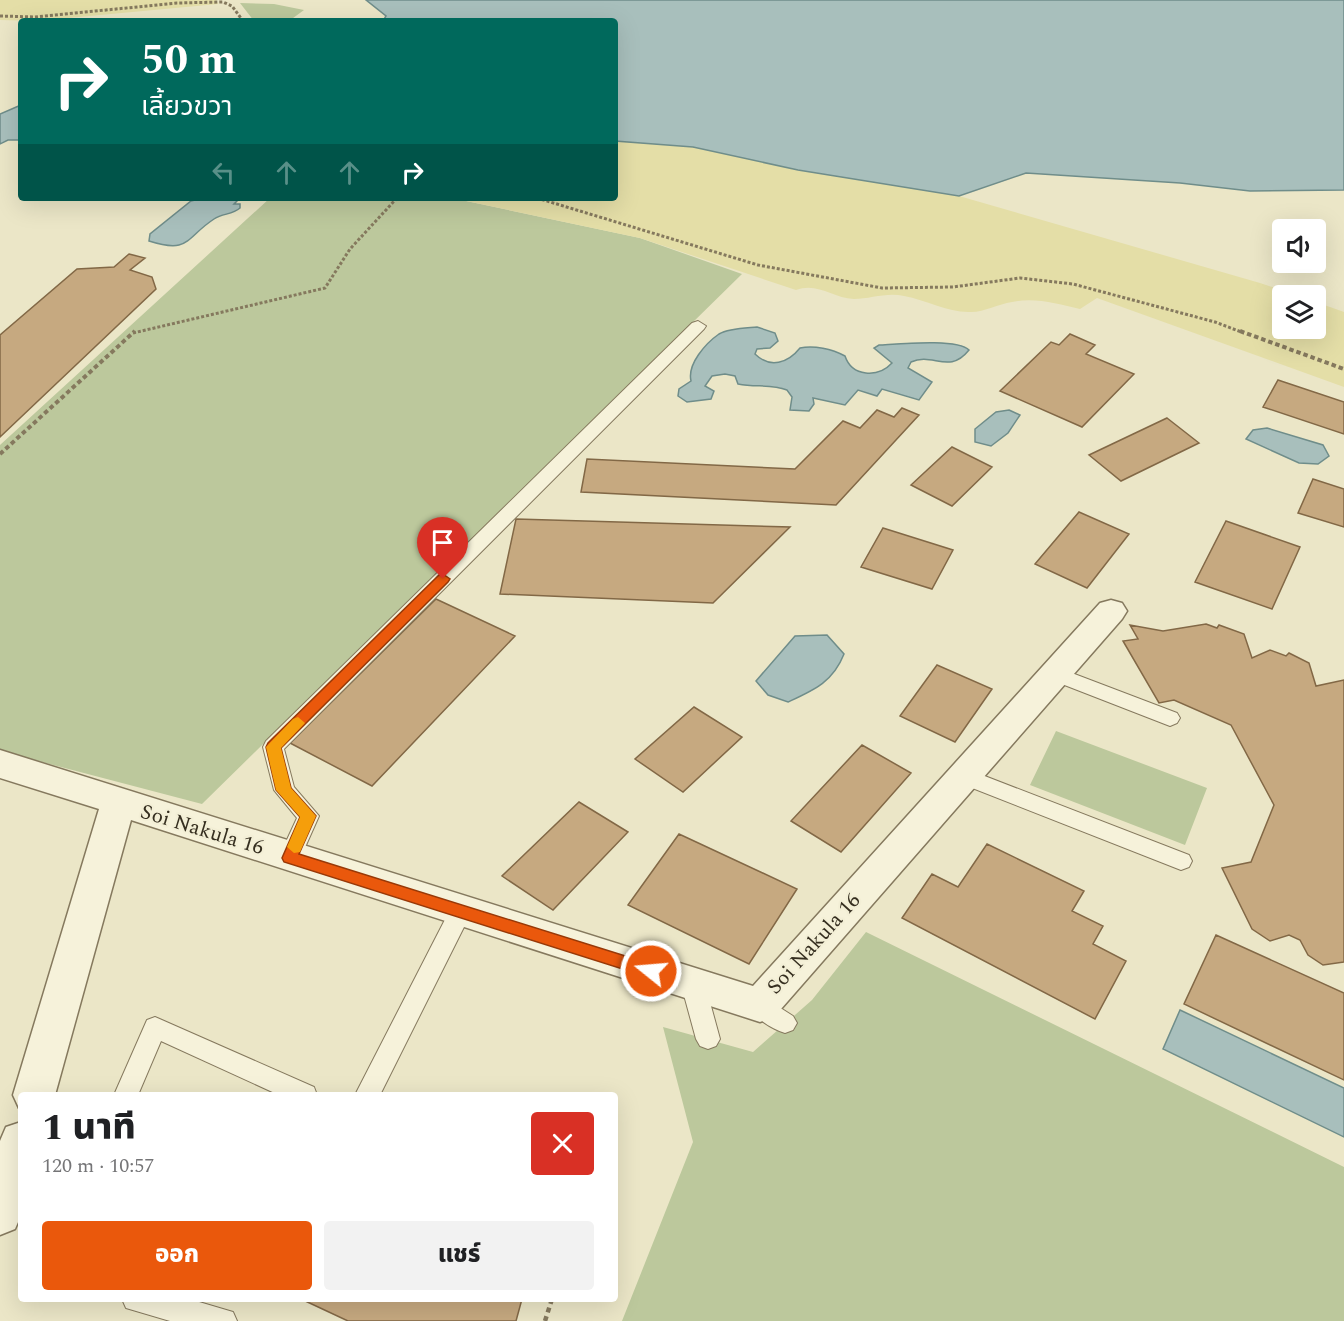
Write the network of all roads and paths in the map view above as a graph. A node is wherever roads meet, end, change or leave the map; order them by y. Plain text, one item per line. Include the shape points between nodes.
1 (0, 16) edge
2 (241, 18) edge
3 (395, 201) edge
4 (547, 201) edge
5 (699, 326) dead end
6 (1344, 369) edge
7 (0, 454) edge
8 (1111, 611) dead end
9 (1056, 674) junction
10 (1170, 718) dead end
11 (0, 764) edge
12 (964, 776) junction
13 (118, 804) junction
14 (290, 858) junction
15 (1181, 861) dead end
16 (461, 911) junction
17 (693, 984) junction
18 (708, 1040) dead end
19 (35, 1092) edge
20 (127, 1092) edge
21 (298, 1092) edge
22 (369, 1092) edge
23 (18, 1151) edge
24 (0, 1214) edge
25 (147, 1302) edge
26 (551, 1302) edge
27 (224, 1321) edge
28 (545, 1321) edge

1 - 2 path via 223,2 232,6
3 - 7 path via 350,249 326,288 136,330
4 - 6 path via 758,265 882,288 953,287 1020,278 1073,284 1215,322
5 - 14 lane via 273,747 284,790 308,816
8 - 9 street, Soi Nakula 16
9 - 10 lane
9 - 12 street, Soi Nakula 16
11 - 13 street, Soi Nakula 16
12 - 15 lane
12 - 17 street, Soi Nakula 16 via 773,1014
13 - 14 street, Soi Nakula 16
13 - 19 street
14 - 16 street, Soi Nakula 16
16 - 17 street, Soi Nakula 16
16 - 22 lane
17 - 18 lane
20 - 21 lane via 155,1027
23 - 24 street
25 - 27 lane
26 - 28 path

